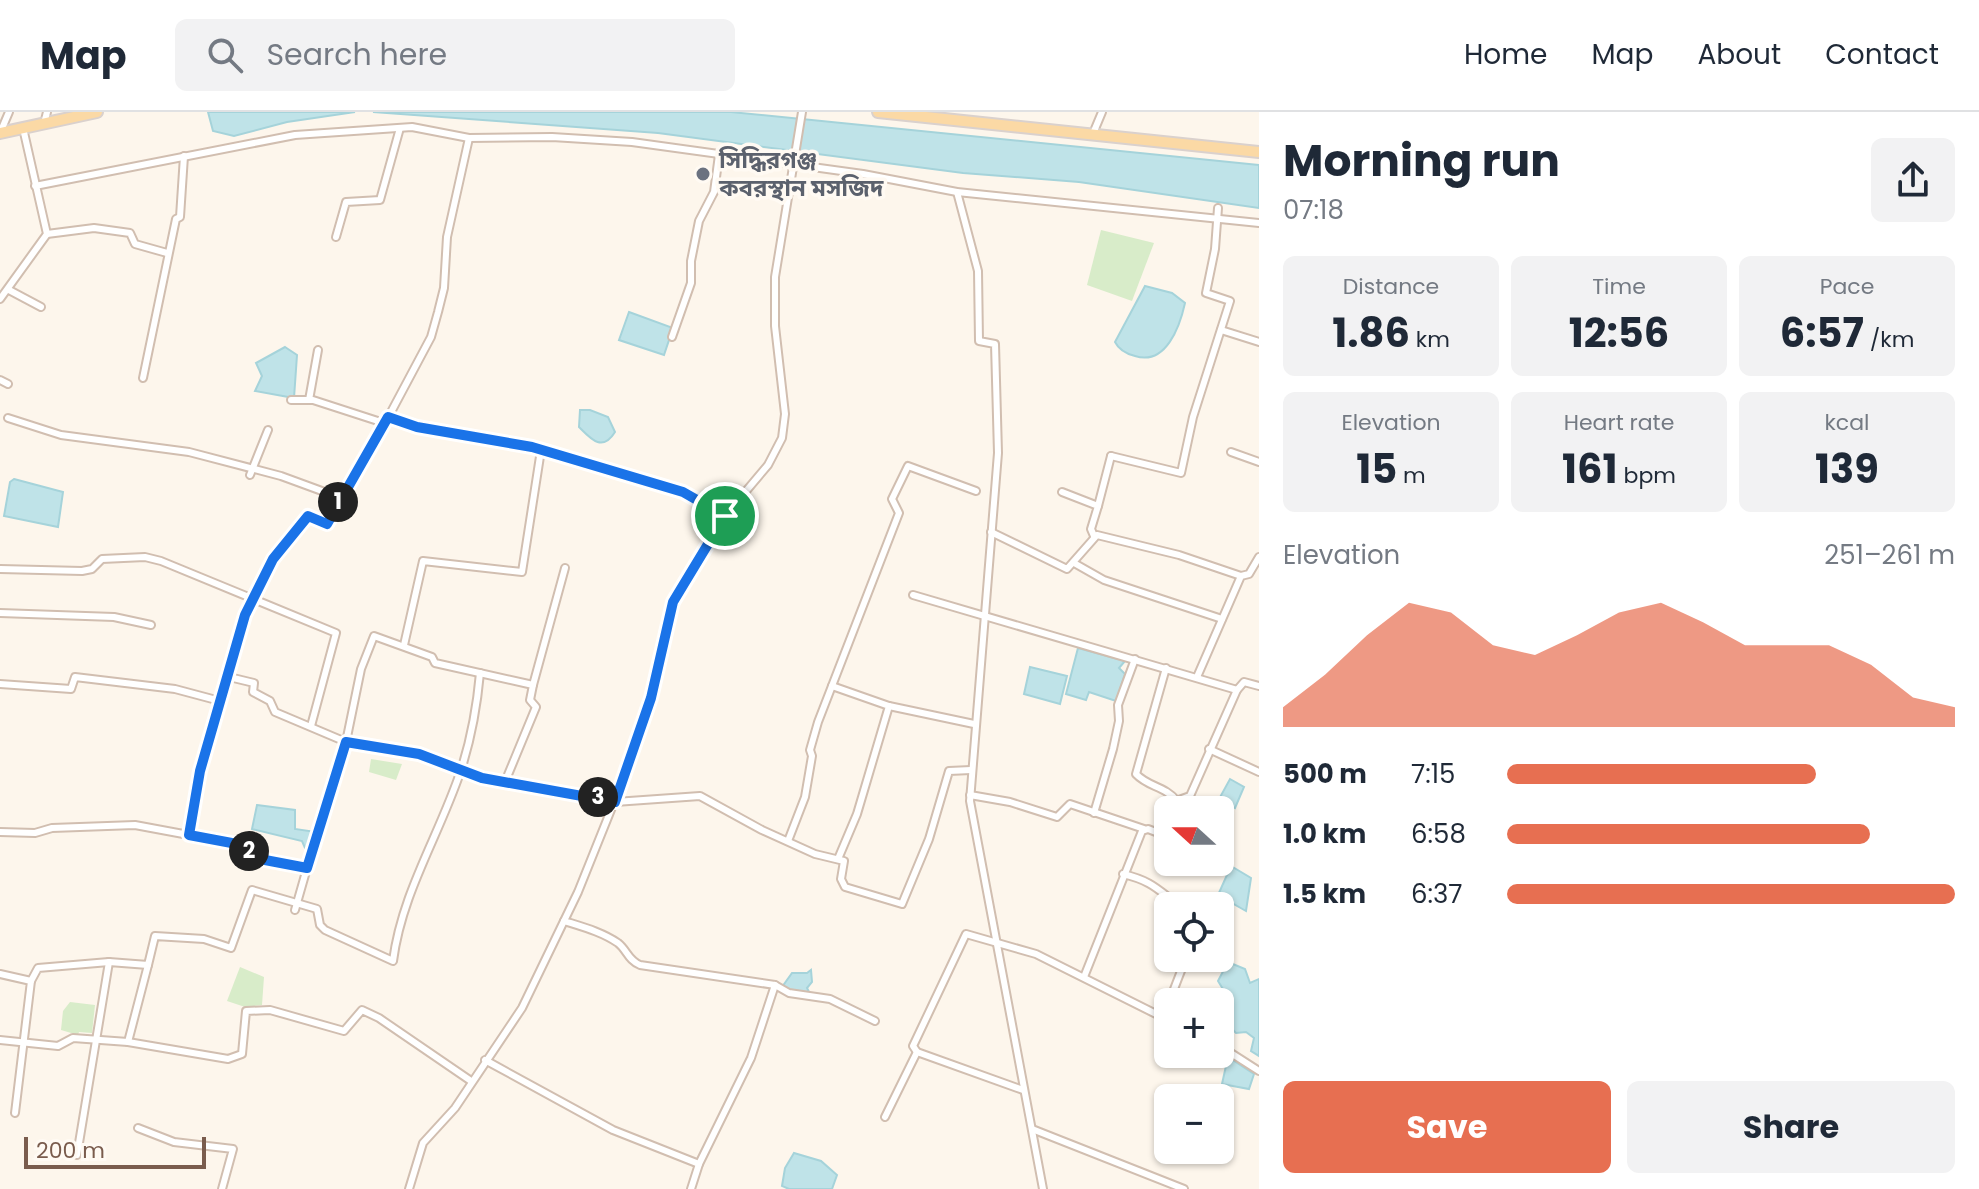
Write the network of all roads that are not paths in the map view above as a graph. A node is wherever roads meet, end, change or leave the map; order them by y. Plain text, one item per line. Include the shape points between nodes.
1 (9, 112) edge
2 (47, 112) edge
3 (97, 112) edge
4 (802, 112) edge
5 (878, 112) edge
6 (996, 112) edge
7 (1102, 112) edge
8 (44, 124) junction
9 (993, 125) junction
10 (23, 128) junction
11 (400, 128) junction
12 (0, 133) edge
13 (1092, 136) junction
14 (469, 138) junction
15 (1259, 152) edge
16 (719, 155) junction
17 (184, 156) junction
18 (793, 166) junction
19 (35, 186) junction
20 (957, 192) junction
21 (1218, 208) dead end
22 (1217, 218) junction
23 (1259, 223) edge
24 (47, 234) junction
25 (336, 237) dead end
26 (167, 253) junction
27 (9, 290) junction
28 (0, 299) edge
29 (41, 307) dead end
30 (1221, 330) junction
31 (672, 337) dead end
32 (1259, 342) edge
33 (318, 350) dead end
34 (143, 378) dead end
35 (0, 380) edge
36 (8, 384) dead end
37 (291, 400) dead end
38 (309, 400) junction
39 (8, 418) dead end
40 (386, 420) junction
41 (268, 430) dead end
42 (541, 450) junction
43 (1231, 452) dead end
44 (1259, 462) edge
45 (252, 472) junction
46 (976, 491) dead end
47 (1062, 492) dead end
48 (341, 498) junction
49 (1098, 506) junction
50 (725, 516) junction
51 (991, 532) junction
52 (1094, 536) junction
53 (1259, 557) edge
54 (1074, 563) junction
55 (565, 568) dead end
56 (0, 569) edge
57 (1241, 576) junction
58 (913, 595) dead end
59 (254, 599) junction
60 (0, 613) edge
61 (984, 616) junction
62 (1222, 619) junction
63 (151, 625) dead end
64 (404, 645) junction
65 (1135, 659) junction
66 (1166, 668) junction
67 (480, 673) junction
68 (225, 676) junction
69 (1197, 677) junction
70 (0, 684) edge
71 (533, 685) junction
72 (832, 686) junction
73 (1259, 686) edge
74 (1237, 690) junction
75 (220, 701) junction
76 (889, 706) junction
77 (974, 724) junction
78 (311, 726) junction
79 (346, 742) junction
80 (1209, 749) junction
81 (461, 769) junction
82 (971, 770) junction
83 (1259, 772) edge
84 (505, 782) junction
85 (970, 795) junction
86 (1172, 796) edge
87 (1190, 796) edge
88 (615, 802) junction
89 (1094, 813) junction
90 (1145, 829) junction
91 (0, 832) edge
92 (1154, 832) edge
93 (189, 835) junction
94 (788, 841) junction
95 (838, 859) junction
96 (307, 868) junction
97 (1123, 874) junction
98 (1160, 892) edge
99 (298, 901) junction
100 (295, 910) dead end
101 (564, 921) junction
102 (996, 941) junction
103 (109, 962) junction
104 (148, 965) junction
105 (0, 974) edge
106 (1084, 977) junction
107 (31, 981) junction
108 (775, 985) junction
109 (1154, 1013) edge
110 (875, 1021) dead end
111 (0, 1040) edge
112 (95, 1041) junction
113 (22, 1042) junction
114 (128, 1042) junction
115 (917, 1052) junction
116 (1234, 1055) edge
117 (485, 1060) junction
118 (1259, 1071) edge
119 (471, 1081) junction
120 (1023, 1090) junction
121 (15, 1113) dead end
122 (885, 1117) dead end
123 (138, 1128) dead end
124 (1032, 1129) junction
125 (77, 1155) dead end
126 (699, 1164) junction
127 (222, 1189) edge
128 (409, 1189) edge
129 (691, 1189) edge
130 (1043, 1189) edge
131 (1184, 1189) edge

1 - 12 street
2 - 8 street
3 - 8 main road
4 - 18 street
5 - 9 main road
6 - 9 street
7 - 13 street
8 - 10 main road
9 - 13 main road
10 - 12 main road
10 - 19 street
11 - 14 street
11 - 17 street via 295,135
11 - 25 street via 380,200 346,202
13 - 15 main road
14 - 16 street via 607,140
14 - 40 street via 431,337
16 - 18 street
16 - 31 street via 714,192 699,221 691,283
17 - 19 street
17 - 26 street via 180,217
18 - 20 street
18 - 50 street via 775,277 785,428 768,465
19 - 24 street
20 - 22 street
20 - 51 street via 978,271 979,341 995,344 998,453
21 - 22 street
22 - 23 street
22 - 30 street via 1206,293 1230,301
24 - 26 street via 94,228 130,233 135,244
24 - 27 street
26 - 34 street
27 - 28 street
27 - 29 street
30 - 32 street
30 - 49 street via 1181,473 1111,456
33 - 38 street
35 - 36 street
37 - 38 street
38 - 40 street
39 - 45 street via 61,435 189,452
40 - 42 street
40 - 48 street
41 - 45 street
42 - 50 street via 683,492
42 - 64 street via 522,572 423,561
43 - 44 street
45 - 48 street
46 - 72 street via 908,466 892,499 899,513
47 - 49 street
48 - 59 street via 327,524 308,516 273,559
49 - 52 street
50 - 88 street via 673,602 651,698
51 - 54 street via 1061,567
51 - 61 street
52 - 54 street
52 - 57 street
53 - 57 street via 1249,574
54 - 62 street via 1104,580
55 - 71 street
56 - 59 street via 82,571 102,559 145,557
57 - 62 street
58 - 61 street
59 - 68 street
59 - 78 street via 336,633
60 - 63 street via 114,617
61 - 65 street
61 - 77 street
62 - 69 street
64 - 67 street via 435,663
64 - 79 street via 374,636 361,669
65 - 66 street
65 - 89 street via 1118,705 1113,749
66 - 69 street
66 - 86 street via 1136,774
67 - 71 street
67 - 81 street
68 - 75 street
68 - 78 street via 254,683 253,692 270,701 275,712
69 - 74 street
70 - 75 street via 71,689 75,677 175,689
71 - 84 street via 530,700 536,707
72 - 76 street
72 - 94 street via 810,750 805,797
73 - 74 street via 1244,682
74 - 80 street
75 - 93 street
76 - 77 street
76 - 95 street
77 - 82 street
78 - 79 street
79 - 81 street via 419,754
79 - 96 street
80 - 83 street
80 - 87 street
81 - 84 street
81 - 99 street via 410,886 393,961 325,930 317,909
82 - 85 street
82 - 95 street via 949,771 902,904 845,887 844,861
84 - 88 street
85 - 89 street via 1057,817 1070,804
85 - 102 street
88 - 94 street via 700,796
88 - 101 street
89 - 90 street
90 - 92 street
90 - 97 street
91 - 93 street via 135,825
93 - 96 street via 237,844 265,860
94 - 95 street
96 - 99 street
97 - 98 street via 1152,881
97 - 106 street
99 - 100 street
99 - 104 street via 252,890 231,948 204,939 155,936
101 - 108 street via 599,932 640,965
101 - 117 street via 522,1008
102 - 106 street
102 - 115 street via 963,936 913,1046
102 - 120 street
103 - 104 street
103 - 107 street via 38,968
103 - 112 street
104 - 114 street
105 - 107 street
106 - 109 street
107 - 113 street
108 - 110 street via 789,993 830,999
108 - 126 street via 751,1058
111 - 113 street
112 - 113 street via 73,1038 58,1046
112 - 114 street
112 - 125 street
113 - 121 street
114 - 119 street via 228,1059 242,1054 246,1011 270,1010 344,1031 362,1010
115 - 120 street
115 - 122 street
116 - 118 street
117 - 119 street
117 - 126 street via 613,1130
119 - 128 street via 423,1143
120 - 124 street
123 - 127 street via 174,1142 233,1149
124 - 130 street
124 - 131 street
126 - 129 street

